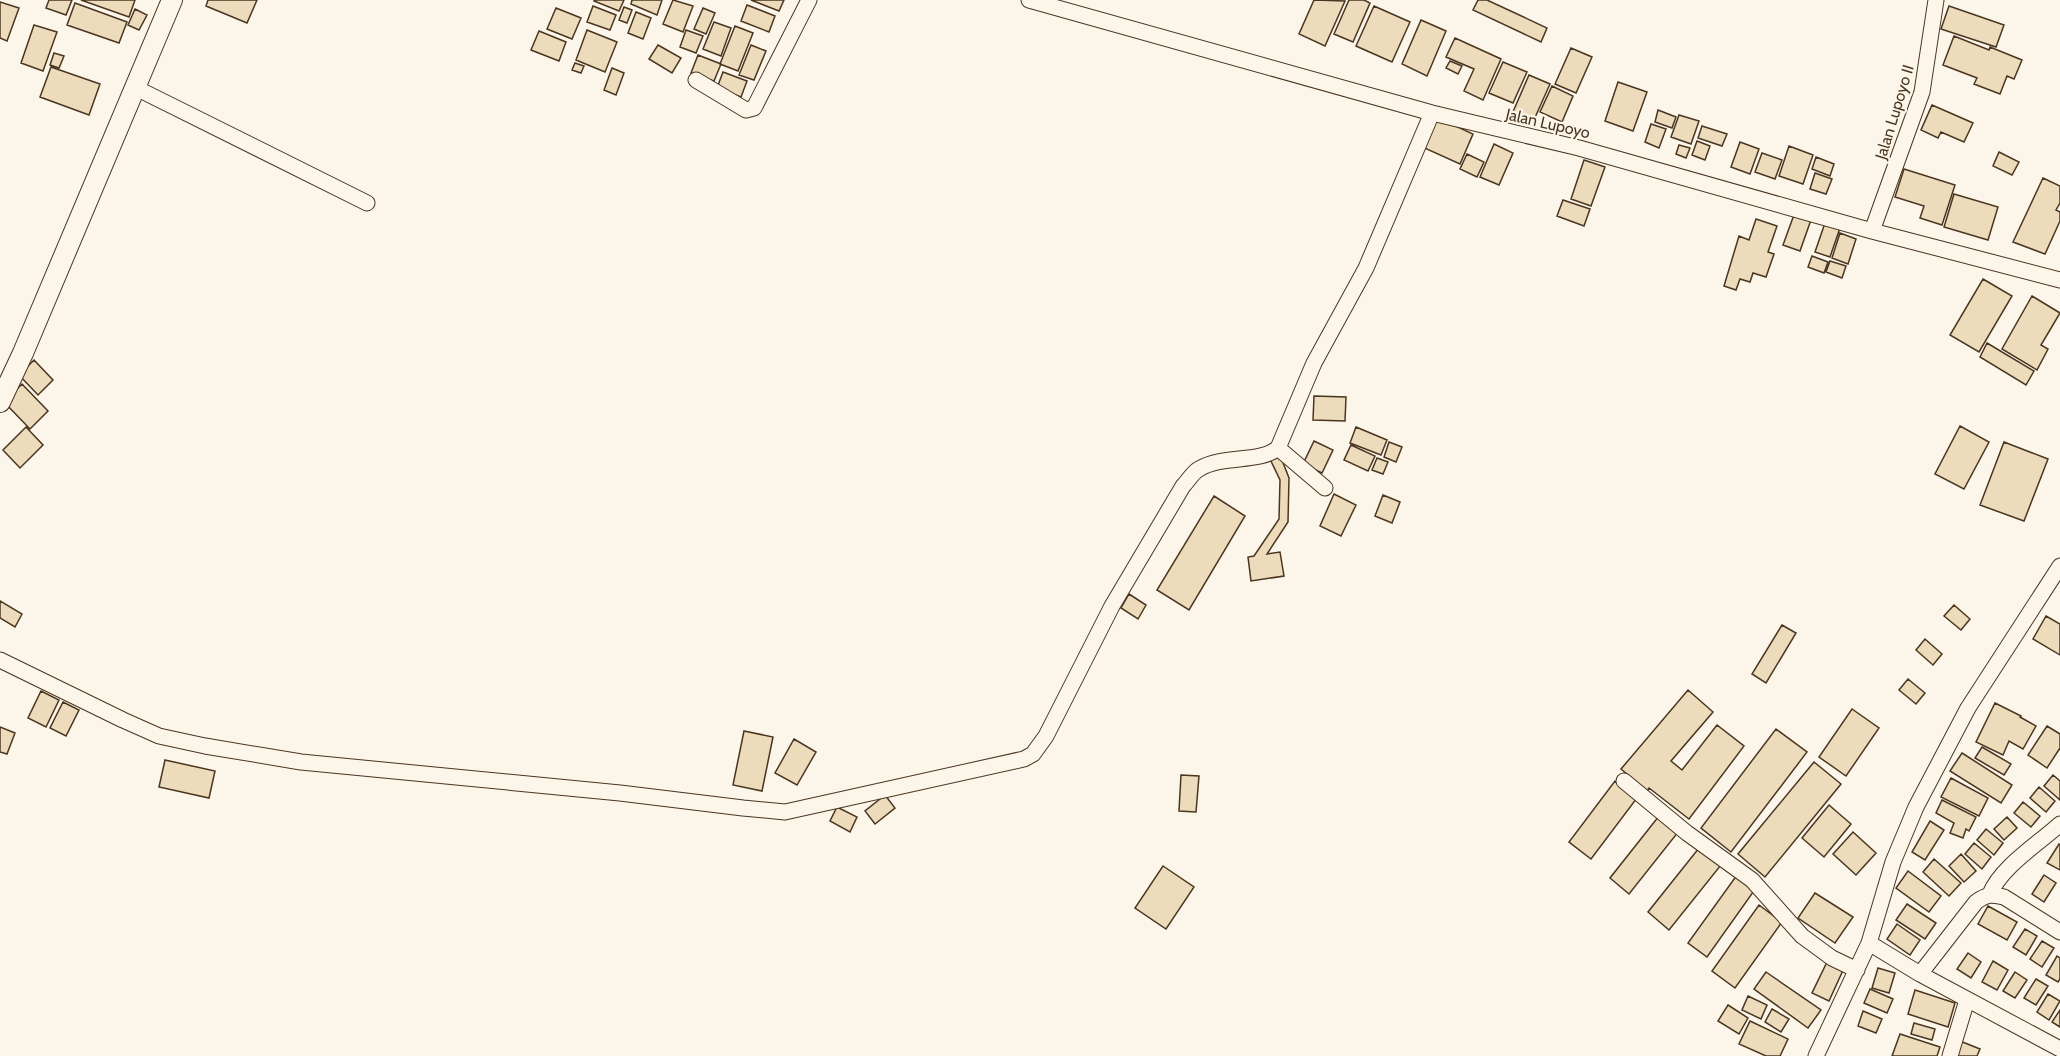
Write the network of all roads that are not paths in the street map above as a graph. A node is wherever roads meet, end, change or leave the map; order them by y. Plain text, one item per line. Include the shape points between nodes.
1 (172, 0) edge
2 (809, 0) edge
3 (1029, 0) edge
4 (1936, 0) edge
5 (696, 80) dead end
6 (134, 87) junction
7 (1432, 112) junction
8 (367, 203) dead end
9 (1872, 231) junction
10 (2060, 280) edge
11 (0, 402) edge
12 (1278, 448) junction
13 (1325, 488) dead end
14 (2060, 566) edge
15 (0, 660) edge
16 (1624, 781) dead end
17 (2059, 827) edge
18 (1990, 894) junction
19 (2060, 932) edge
20 (1869, 943) junction
21 (1857, 970) junction
22 (1920, 974) junction
23 (1967, 1000) junction
24 (2060, 1049) edge
25 (1816, 1056) edge
26 (1950, 1056) edge

1 - 6 street
2 - 5 street via 754,108 746,110
3 - 7 street, Jalan Lupoyo
4 - 9 street, Jalan Lupoyo II via 1922,92
6 - 8 street
6 - 11 street
7 - 9 street, Jalan Lupoyo via 1579,148
7 - 12 street via 1366,268 1314,363
9 - 10 street, Jalan Lupoyo
12 - 13 street
12 - 15 street via 1265,456 1224,459 1198,469 1183,486 1112,606 1033,754 785,812 301,762 205,746 159,736
14 - 20 street via 1968,708 1916,807 1893,862
16 - 21 street via 1752,880 1807,940
17 - 18 street via 2005,872
18 - 19 street via 2004,897
18 - 22 street via 1976,902
20 - 21 street
20 - 22 street
21 - 25 street
22 - 23 street
23 - 24 street
23 - 26 street

